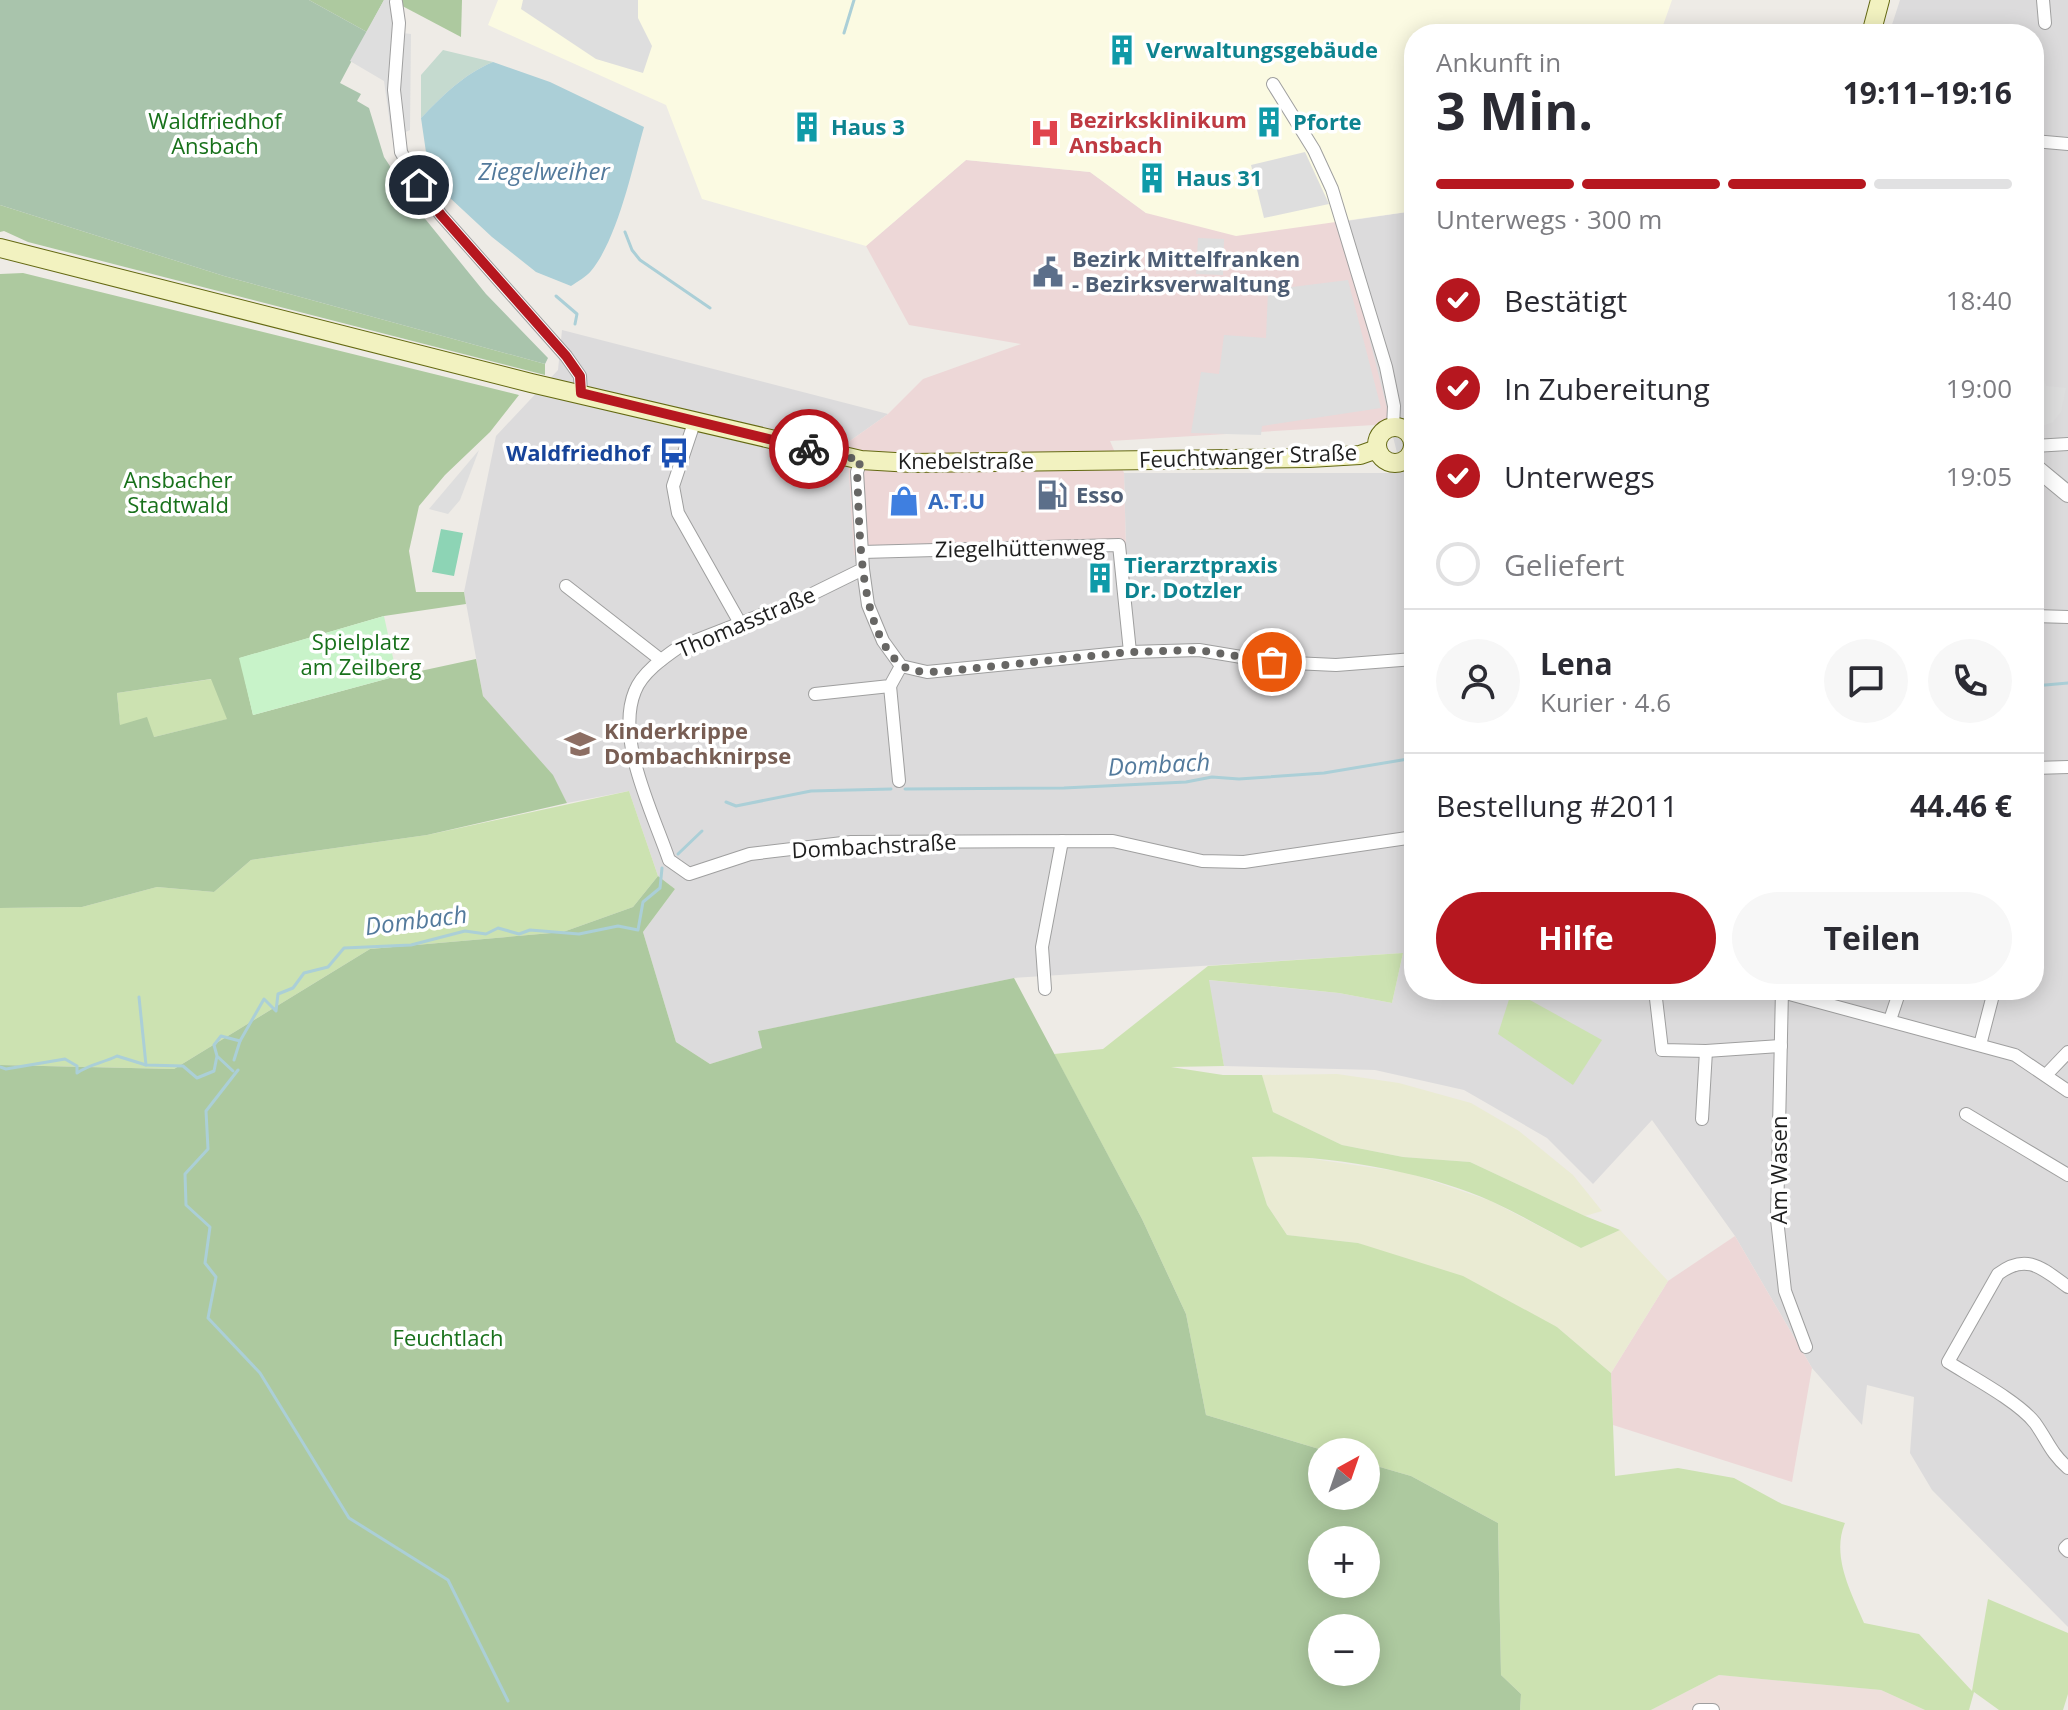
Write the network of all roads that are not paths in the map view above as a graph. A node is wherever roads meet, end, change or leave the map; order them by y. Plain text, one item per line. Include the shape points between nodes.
1 (1880, 0) edge
2 (2043, 0) edge
3 (396, 2) dead end
4 (2045, 23) dead end
5 (1874, 24) edge
6 (1273, 84) dead end
7 (2044, 142) edge
8 (2068, 144) edge
9 (0, 248) edge
10 (581, 393) junction
11 (695, 420) junction
12 (1393, 427) junction
13 (1404, 430) edge
14 (2067, 441) edge
15 (2044, 444) edge
16 (1377, 449) junction
17 (861, 460) junction
18 (1119, 460) joint
19 (1404, 460) edge
20 (2044, 474) edge
21 (2068, 494) edge
22 (862, 552) junction
23 (863, 569) junction
24 (566, 586) dead end
25 (2044, 616) edge
26 (2068, 617) edge
27 (740, 623) junction
28 (1130, 652) junction
29 (661, 660) junction
30 (1404, 660) edge
31 (901, 666) junction
32 (890, 686) junction
33 (815, 694) dead end
34 (2068, 767) edge
35 (2044, 768) edge
36 (899, 781) dead end
37 (1404, 838) edge
38 (1062, 841) junction
39 (689, 874) joint
40 (1045, 989) dead end
41 (1656, 1000) edge
42 (1782, 1000) edge
43 (1816, 1000) edge
44 (1897, 1000) edge
45 (1992, 1000) edge
46 (1890, 1020) junction
47 (1980, 1045) junction
48 (1781, 1046) junction
49 (1706, 1051) junction
50 (2068, 1052) edge
51 (2046, 1075) junction
52 (2068, 1091) edge
53 (1966, 1114) dead end
54 (1702, 1119) dead end
55 (2068, 1175) edge
56 (2068, 1287) edge
57 (1806, 1347) dead end
58 (2068, 1468) edge
59 (1699, 1710) edge
60 (1713, 1710) edge

1 - 5 main road
2 - 4 street
3 - 10 street via 394,90 401,152 441,215 566,356 580,376
6 - 12 street via 1332,189 1386,367
7 - 8 street
9 - 10 main road, Knebelstraße
10 - 11 main road, Knebelstraße
11 - 17 main road, Knebelstraße
11 - 27 street via 673,486 678,513
12 - 13 main road
12 - 16 main road via 1382,432
14 - 15 street
16 - 18 main road, Feuchtwanger Straße via 1309,458
16 - 19 main road via 1384,459
17 - 18 main road, Knebelstraße
17 - 22 street via 857,472
20 - 21 street
22 - 23 street
22 - 28 street, Ziegelhüttenweg via 1119,545
23 - 27 street, Thomasstraße
23 - 31 street via 868,605
24 - 29 street
25 - 26 street
27 - 29 street, Thomasstraße via 679,647
28 - 30 street via 1199,650 1336,665
28 - 31 street via 949,671
29 - 39 street, Thomasstraße via 635,690 627,724 669,860
31 - 32 street
32 - 33 street
32 - 36 street
34 - 35 street
37 - 38 street, Dombachstraße via 1244,862 1202,861 1113,841
38 - 39 street, Dombachstraße via 851,842 750,854
38 - 40 street via 1042,947
41 - 49 street via 1662,1050
42 - 48 street, Am Wasen
43 - 46 street
44 - 46 street
45 - 47 street
46 - 47 street
47 - 51 street via 2015,1055
48 - 49 street
48 - 57 street, Am Wasen via 1777,1219 1785,1291
49 - 54 street
50 - 51 street
51 - 52 street
53 - 55 street
56 - 58 street via 2042,1268 2011,1265 1998,1274 1948,1362 2034,1422 2052,1454
59 - 60 street

